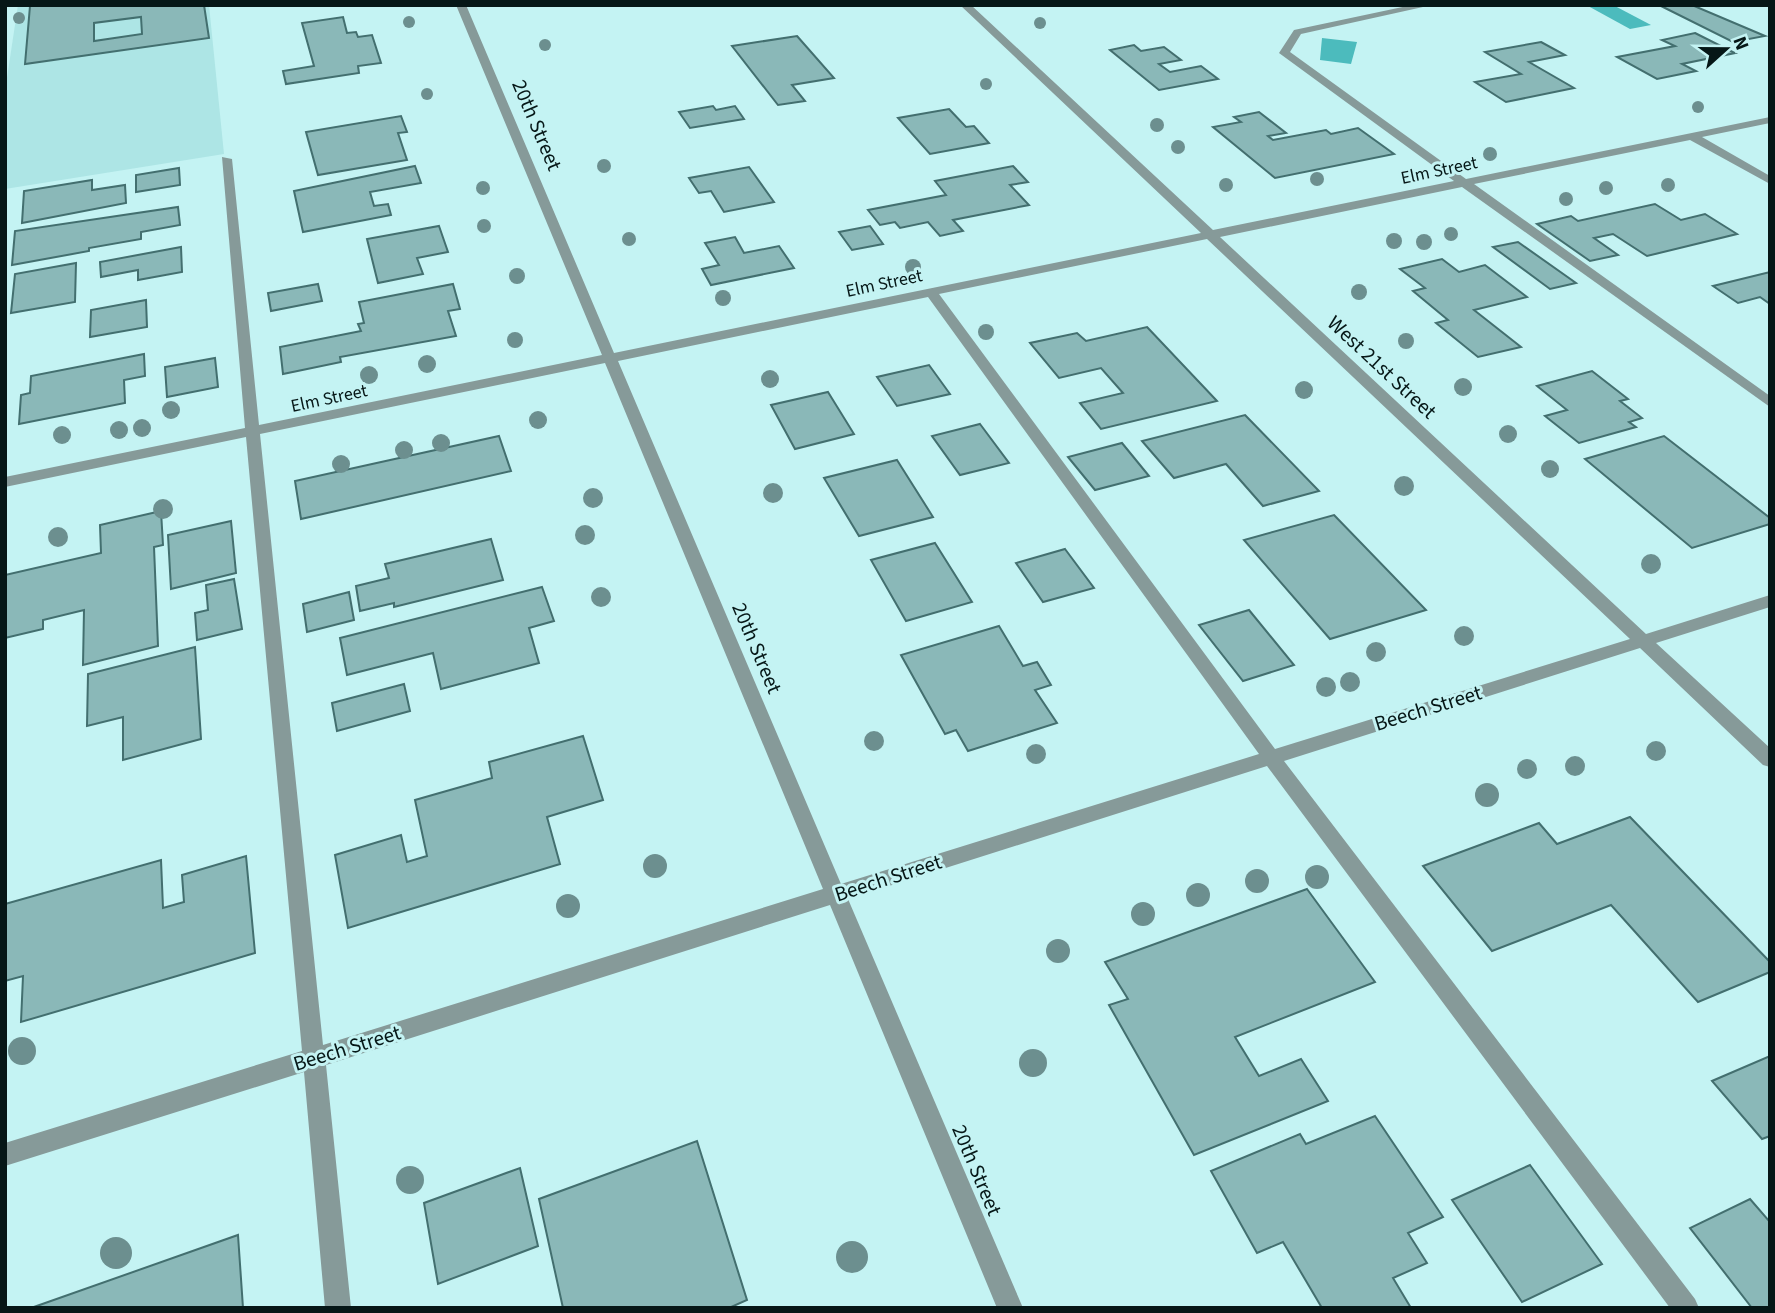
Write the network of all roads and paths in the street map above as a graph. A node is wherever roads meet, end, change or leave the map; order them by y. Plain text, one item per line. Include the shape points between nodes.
1 (461, 5) edge
2 (965, 5) edge
3 (1427, 5) edge
4 (1770, 120) edge
5 (1692, 136) junction
6 (226, 159) dead end
7 (1770, 181) edge
8 (1464, 183) junction
9 (1210, 235) junction
10 (931, 292) junction
11 (610, 358) junction
12 (1770, 403) edge
13 (254, 431) junction
14 (5, 482) edge
15 (1770, 601) edge
16 (1643, 640) junction
17 (1271, 757) junction
18 (1770, 760) edge
19 (836, 894) junction
20 (314, 1058) junction
21 (5, 1155) edge
22 (338, 1308) edge
23 (1010, 1308) edge
24 (1686, 1308) edge

1 - 11 street, 20th Street
2 - 9 street, West 21st Street
3 - 8 street via 1297,32 1284,52
4 - 5 street, Elm Street
5 - 7 street
5 - 8 street, Elm Street
6 - 13 street
8 - 9 street, Elm Street
8 - 12 street
9 - 10 street, Elm Street
9 - 16 street, West 21st Street
10 - 11 street, Elm Street
10 - 17 street
11 - 13 street, Elm Street
11 - 19 street, 20th Street
13 - 14 street, Elm Street
13 - 20 street
15 - 16 street, Beech Street
16 - 17 street, Beech Street
16 - 18 street, West 21st Street
17 - 19 street, Beech Street
17 - 24 street
19 - 20 street, Beech Street
19 - 23 street, 20th Street
20 - 21 street, Beech Street
20 - 22 street

